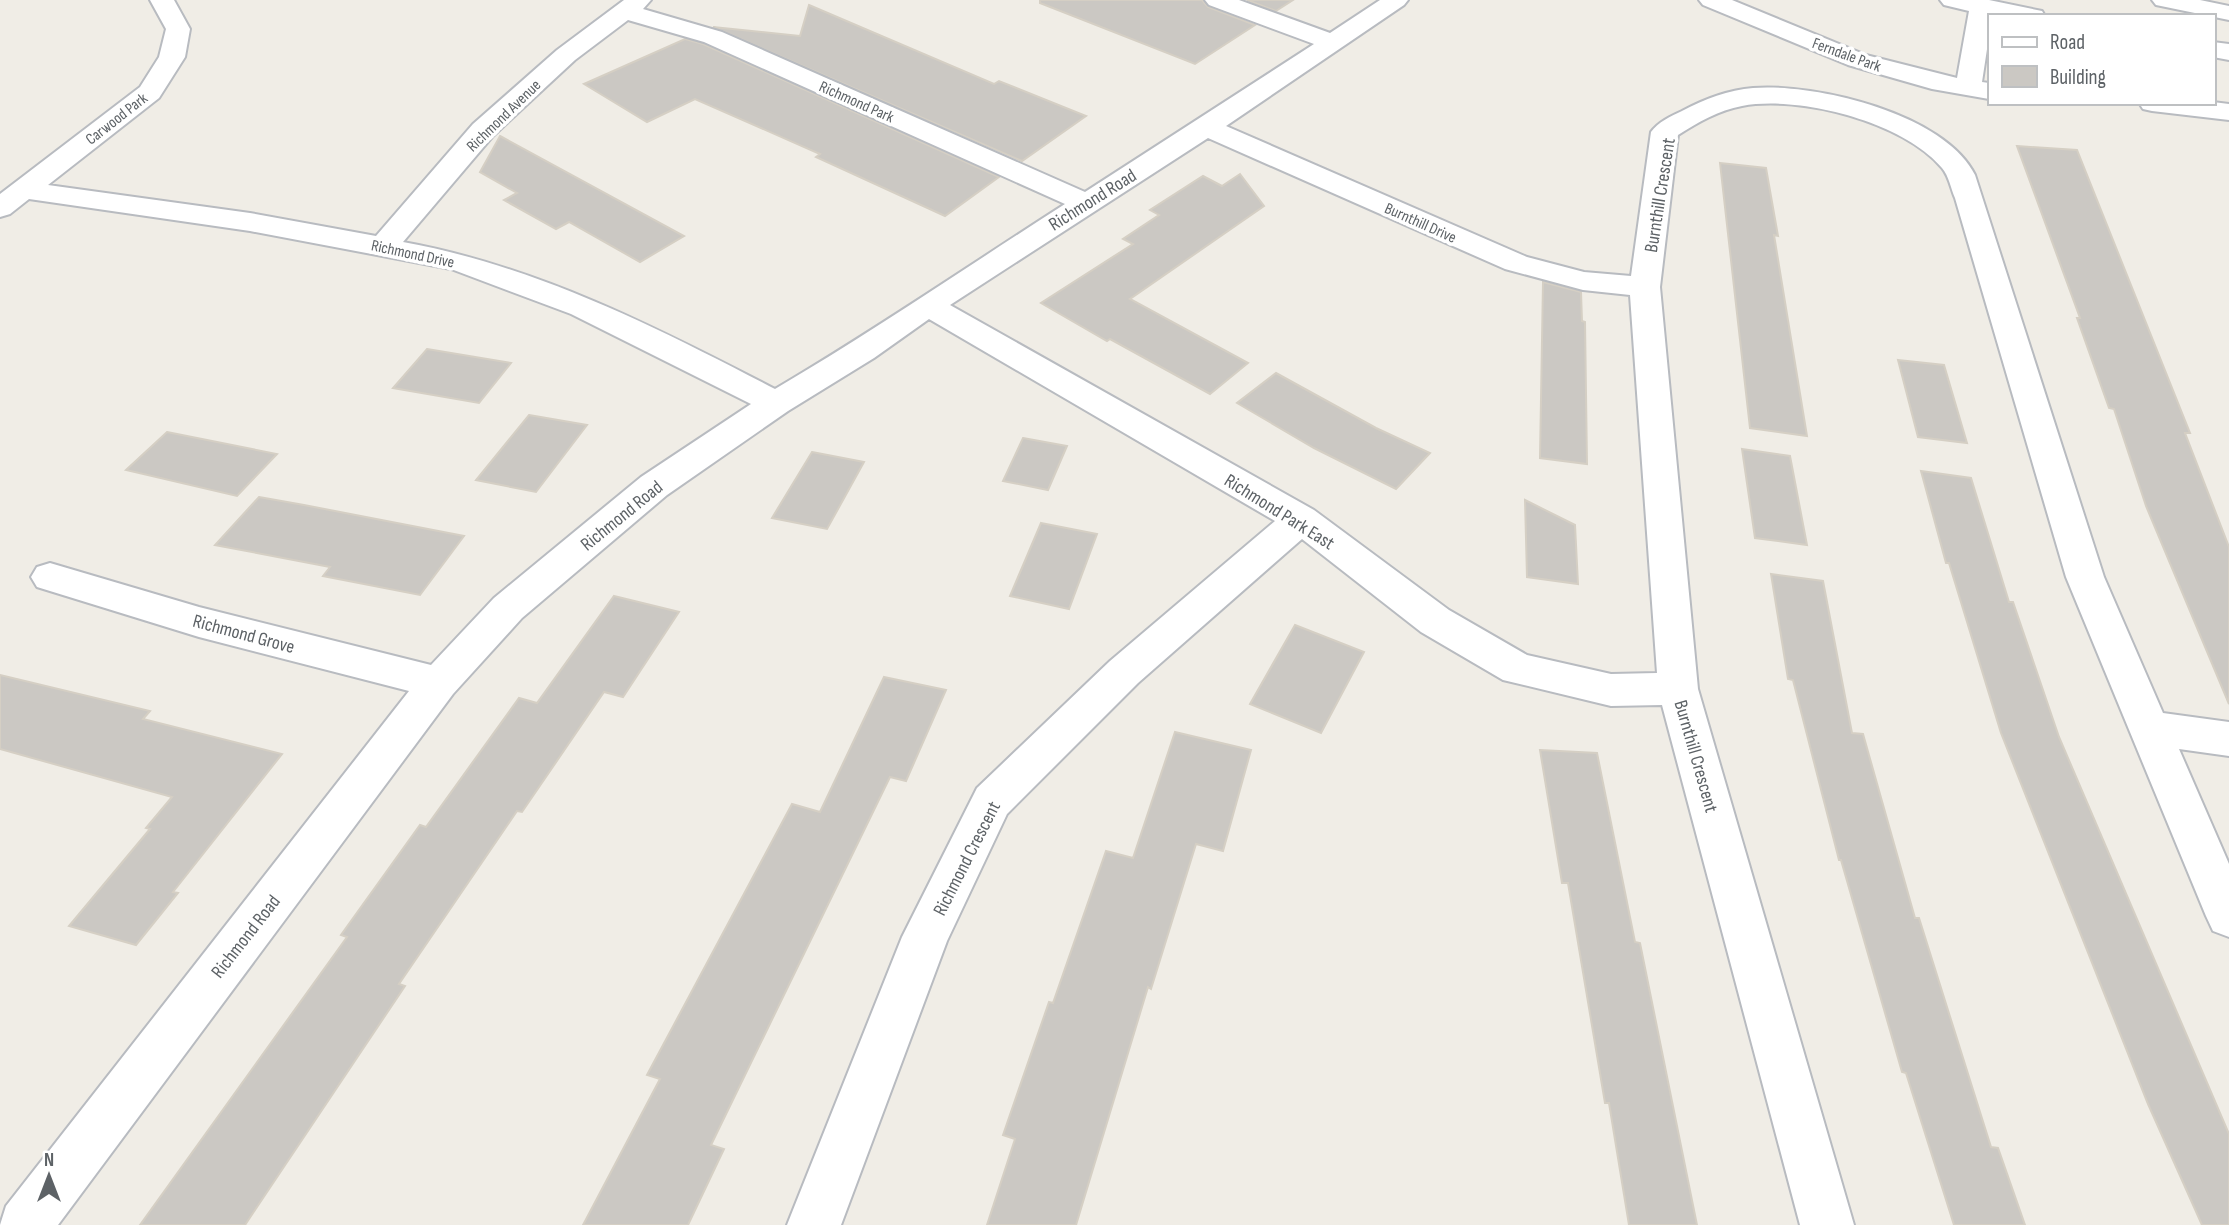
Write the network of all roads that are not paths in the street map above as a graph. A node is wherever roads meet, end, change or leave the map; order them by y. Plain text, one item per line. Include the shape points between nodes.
1 (162, 0) edge
2 (1217, 0) edge
3 (1396, 0) edge
4 (1711, 0) edge
5 (1952, 0) edge
6 (2164, 0) edge
7 (631, 6) edge
8 (1982, 6) junction
9 (2229, 13) edge
10 (2023, 14) edge
11 (1332, 42) junction
12 (1979, 89) edge
13 (2169, 105) edge
14 (2229, 112) edge
15 (1206, 127) junction
16 (12, 199) edge
17 (1086, 202) junction
18 (383, 247) junction
19 (1645, 287) junction
20 (928, 305) junction
21 (776, 403) junction
22 (1301, 519) junction
23 (50, 576) dead end
24 (439, 683) junction
25 (1678, 689) junction
26 (2148, 728) junction
27 (2229, 739) edge
28 (2229, 916) edge
29 (25, 1225) edge
30 (814, 1225) edge
31 (1828, 1225) edge

1 - 16 street, Carwood Park via 178,29 172,57 150,92
2 - 11 street
3 - 11 street, Richmond Road
4 - 12 street, Ferndale Park via 1857,60
5 - 8 street
6 - 9 street
7 - 17 street, Richmond Park via 713,37
7 - 18 street, Richmond Avenue via 566,55 483,130
8 - 10 street
8 - 12 street
11 - 15 street, Richmond Road
13 - 14 street
15 - 17 street, Richmond Road
15 - 19 street, Burnthill Drive via 1516,263 1583,281
16 - 18 street, Richmond Drive via 232,218
17 - 20 street, Richmond Road
18 - 21 street, Richmond Drive via 463,264 570,302
19 - 25 street, Burnthill Crescent
19 - 26 street, Burnthill Crescent via 1665,132 1705,107 1754,96 1819,101 1877,116 1927,140 1955,164 2085,576
20 - 21 street, Richmond Road
20 - 22 street, Richmond Park East
21 - 24 street, Richmond Road via 654,486 508,608
22 - 25 street, Richmond Park East via 1434,621 1517,670 1611,690
22 - 30 street, Richmond Crescent via 1124,672 992,801 925,937
23 - 24 street, Richmond Grove via 199,622
24 - 29 street, Richmond Road
25 - 31 street, Burnthill Crescent
26 - 27 street
26 - 28 street, Burnthill Crescent

